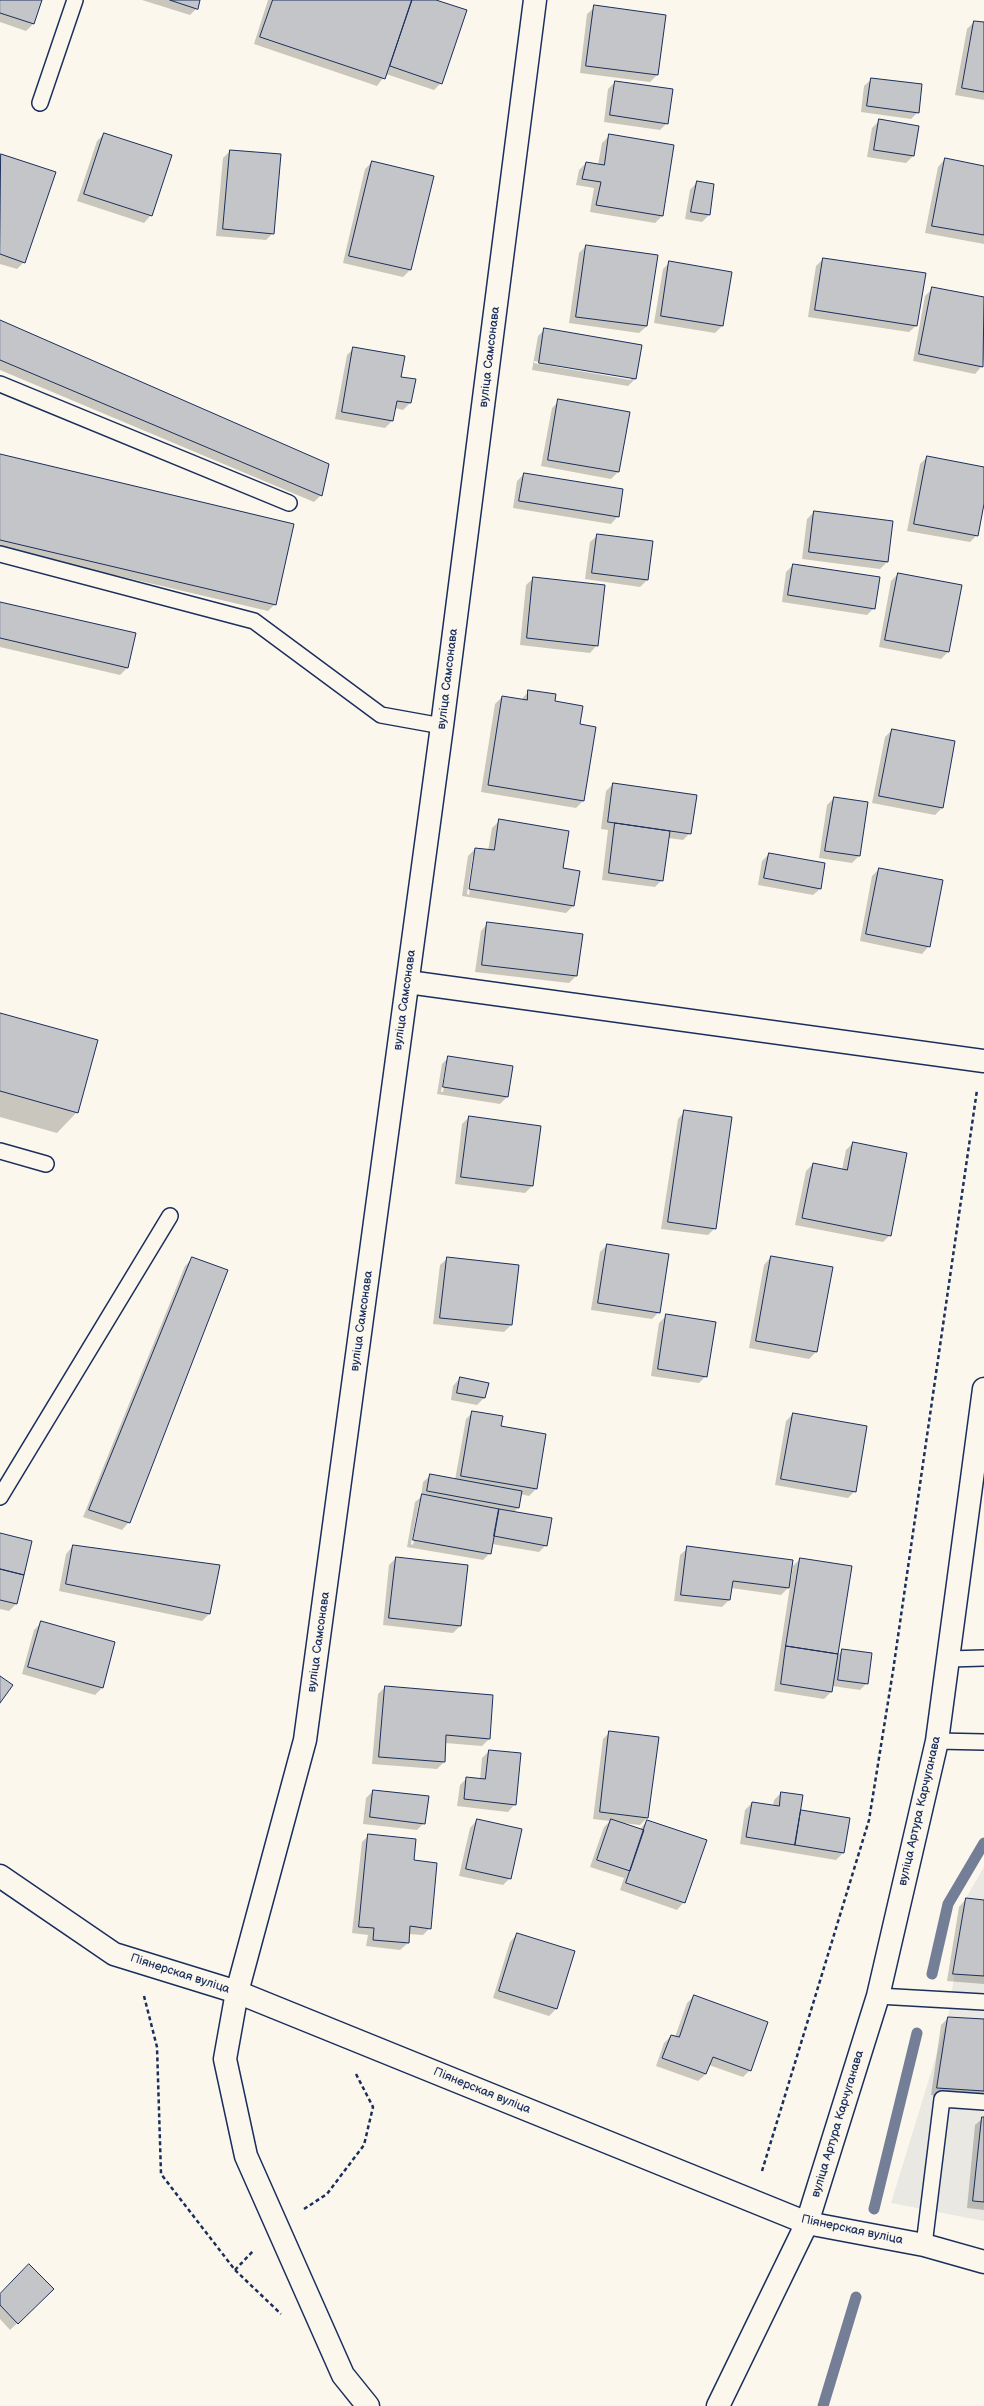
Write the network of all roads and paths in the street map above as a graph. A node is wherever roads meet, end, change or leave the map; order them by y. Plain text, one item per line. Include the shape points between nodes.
1 (75, 0) edge
2 (531, 1) edge
3 (40, 103) dead end
4 (0, 384) edge
5 (289, 503) dead end
6 (0, 554) edge
7 (442, 726) junction
8 (408, 982) junction
9 (983, 1061) edge
10 (0, 1150) edge
11 (46, 1164) dead end
12 (170, 1216) dead end
13 (984, 1389) edge
14 (0, 1497) edge
15 (984, 1658) edge
16 (949, 1659) junction
17 (937, 1741) junction
18 (984, 1742) edge
19 (0, 1876) edge
20 (142, 1990) dead end
21 (237, 1992) junction
22 (878, 1996) junction
23 (984, 2002) edge
24 (353, 2069) dead end
25 (984, 2102) edge
26 (753, 2201) junction
27 (807, 2223) junction
28 (277, 2226) junction
29 (924, 2245) junction
30 (984, 2262) edge
31 (235, 2270) junction
32 (286, 2319) dead end
33 (368, 2406) edge
34 (718, 2406) edge

1 - 3 lane
2 - 7 street, вуліца Самсонава
4 - 5 lane
6 - 7 lane via 254,621 381,715
7 - 8 street, вуліца Самсонава
8 - 9 street
8 - 21 street, вуліца Самсонава via 305,1740
9 - 26 path via 869,1820
10 - 11 lane
12 - 14 lane
13 - 16 street, вуліца Артура Карчуганава
15 - 16 lane
16 - 17 street, вуліца Артура Карчуганава
17 - 18 lane
17 - 22 street, вуліца Артура Карчуганава
19 - 21 street, Піянерская вуліца via 114,1954
20 - 31 path via 157,2047 161,2174
21 - 26 street, Піянерская вуліца
21 - 28 street, вуліца Самсонава via 226,2059 246,2156
22 - 23 lane
22 - 27 street, вуліца Артура Карчуганава
24 - 28 path via 373,2107 364,2144 328,2194
25 - 29 lane via 942,2099
26 - 27 street, Піянерская вуліца
27 - 29 street, Піянерская вуліца
27 - 34 street, вуліца Артура Карчуганава
28 - 31 path
28 - 33 street, вуліца Самсонава via 343,2374
29 - 30 street, Піянерская вуліца
31 - 32 path

